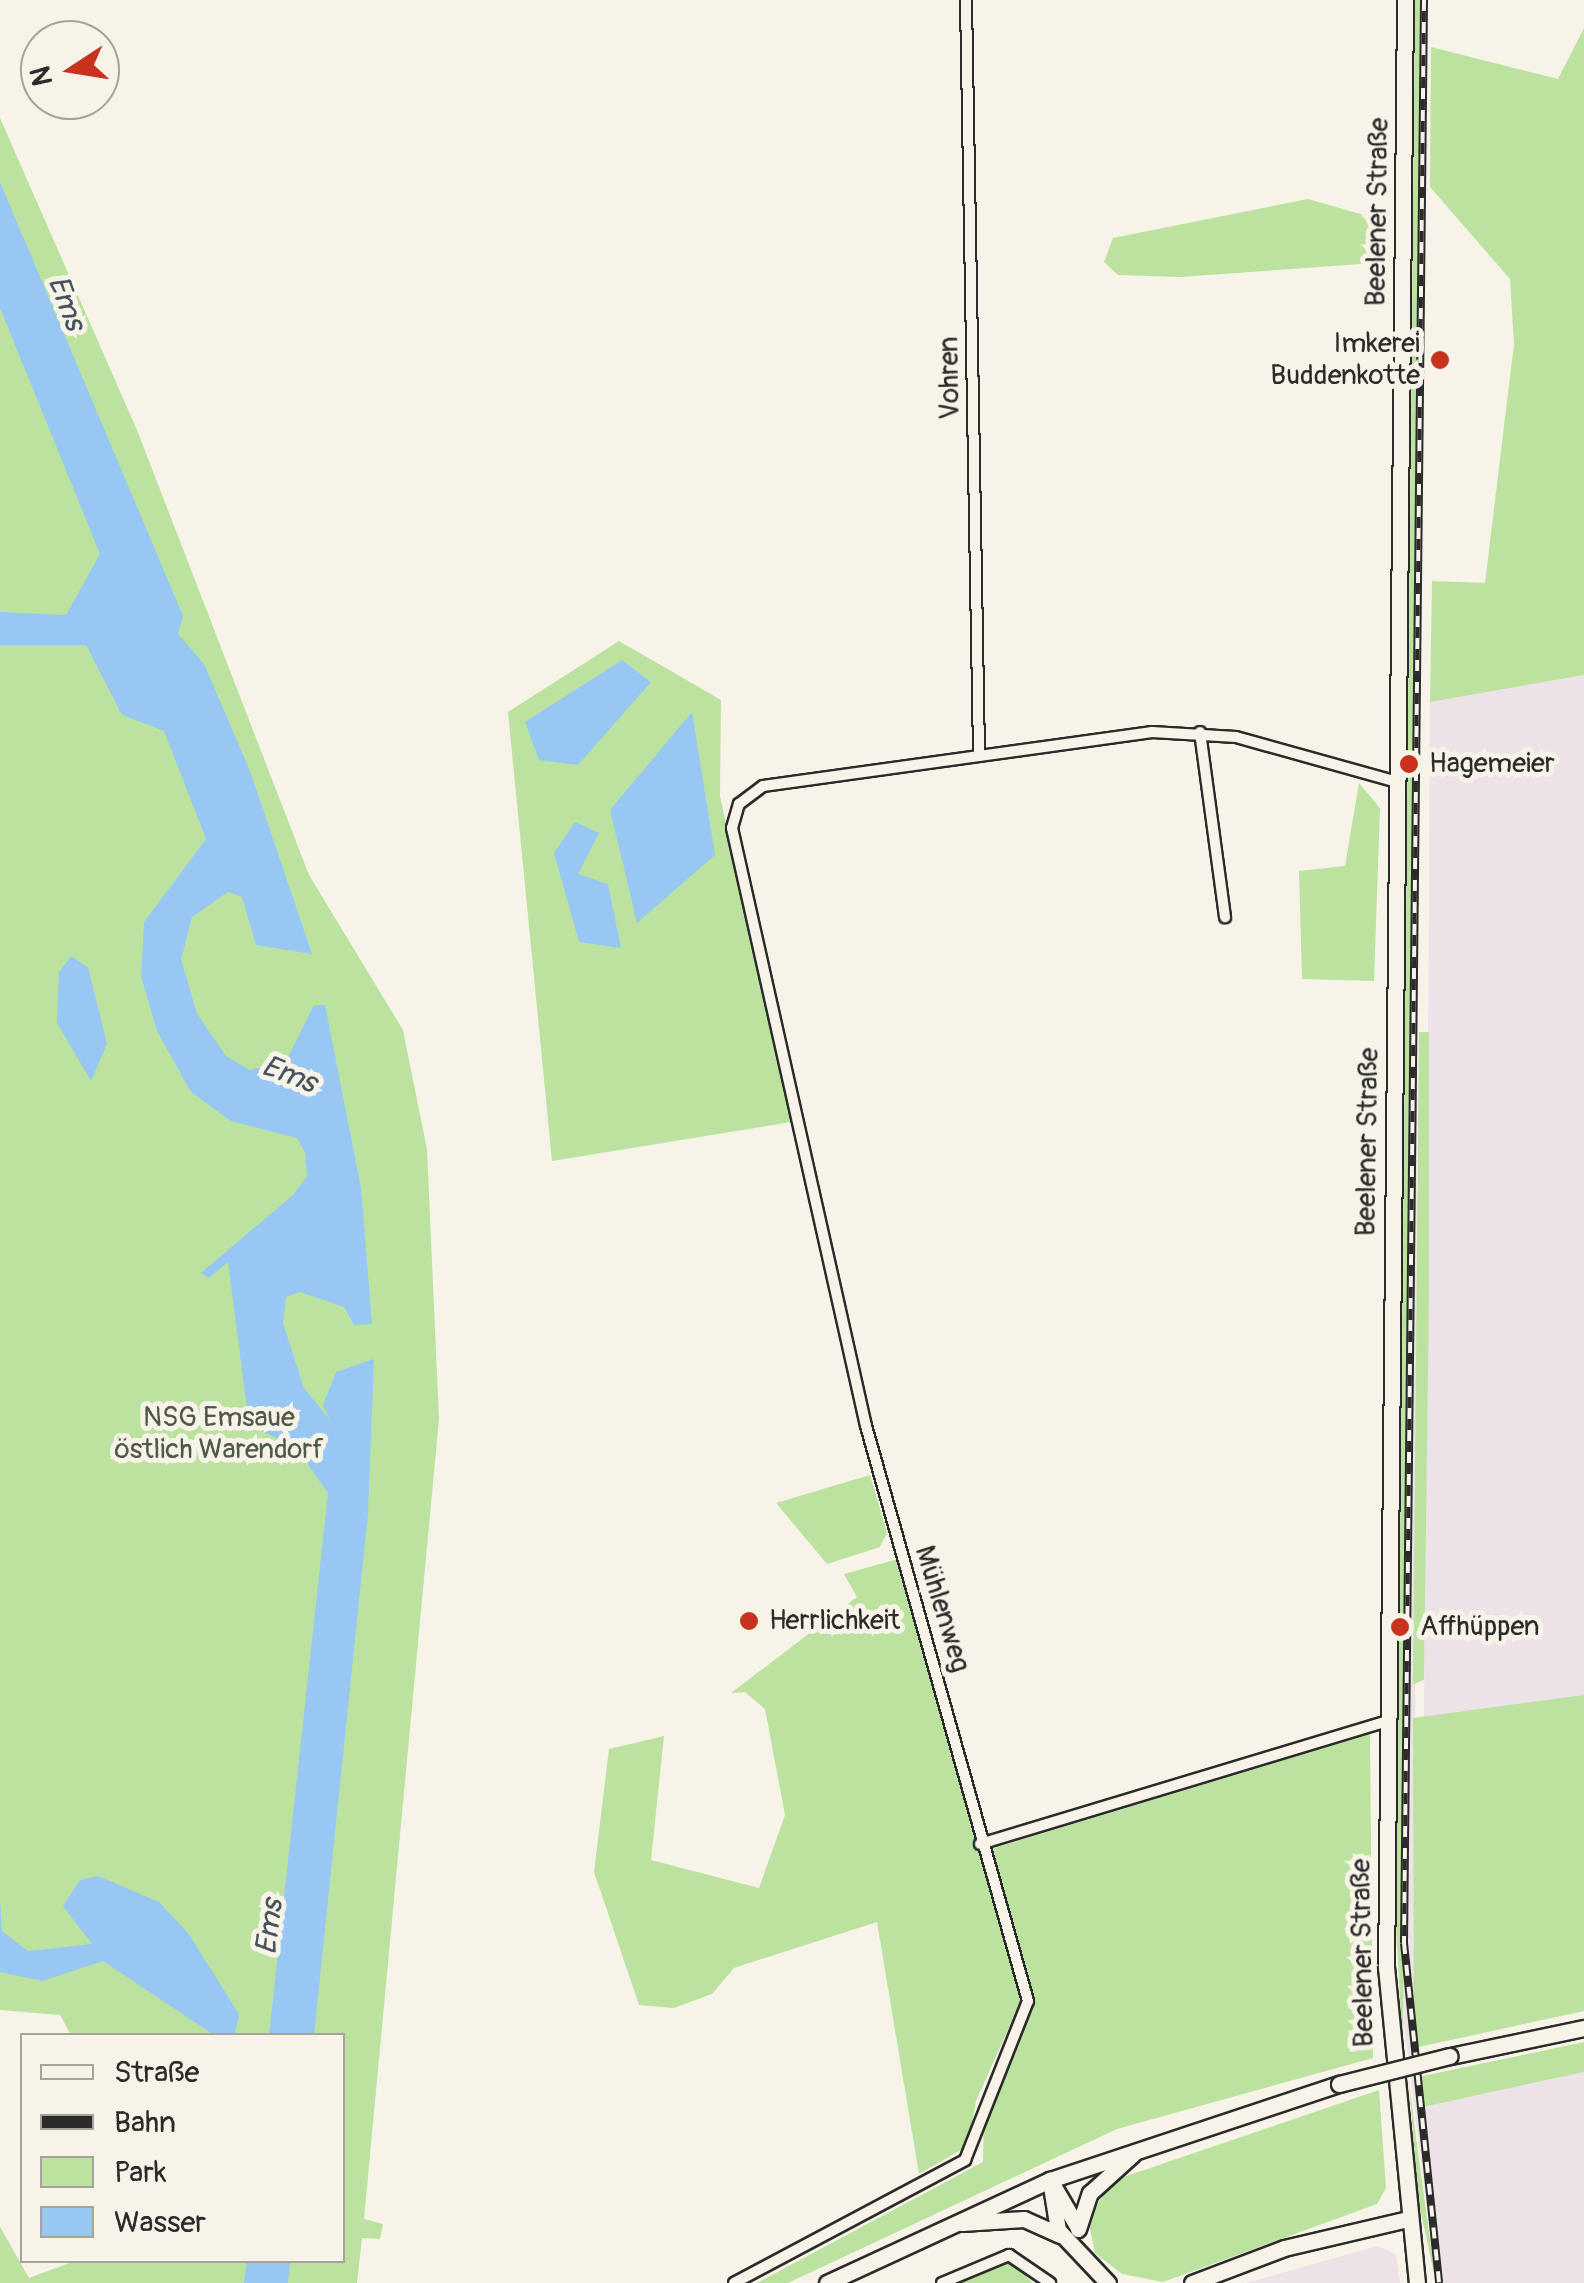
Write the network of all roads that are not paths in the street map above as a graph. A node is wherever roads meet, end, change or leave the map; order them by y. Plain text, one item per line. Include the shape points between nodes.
1 (966, 0) edge
2 (1405, 0) edge
3 (1200, 732) junction
4 (978, 756) junction
5 (1397, 782) junction
6 (1226, 917) dead end
7 (1388, 1722) junction
8 (980, 1844) junction
9 (1584, 2028) edge
10 (1147, 2144) junction
11 (1050, 2180) junction
12 (1408, 2219) junction
13 (948, 2224) junction
14 (1070, 2234) junction
15 (734, 2283) edge
16 (827, 2283) edge
17 (942, 2283) edge
18 (1050, 2283) edge
19 (1108, 2283) edge
20 (1192, 2283) edge
21 (1417, 2283) edge

1 - 4 street, Vohren
2 - 5 main road, Beelener Straße
3 - 4 street
3 - 5 street
3 - 6 street
4 - 8 street, Mühlenweg via 763,786 739,804 732,828 804,1166
5 - 7 main road, Beelener Straße
7 - 8 street
7 - 12 main road, Beelener Straße via 1388,2022
8 - 15 street, Mühlenweg via 1028,2001 987,2085 972,2151
9 - 10 main road, bridge via 1339,2084
10 - 11 main road
10 - 14 main road via 1097,2183
11 - 13 main road
11 - 14 main road
12 - 20 main road via 1302,2242
12 - 21 main road, Beelener Straße
13 - 14 main road via 1024,2219
13 - 16 main road
14 - 19 main road via 1086,2264
17 - 18 street via 1002,2255

